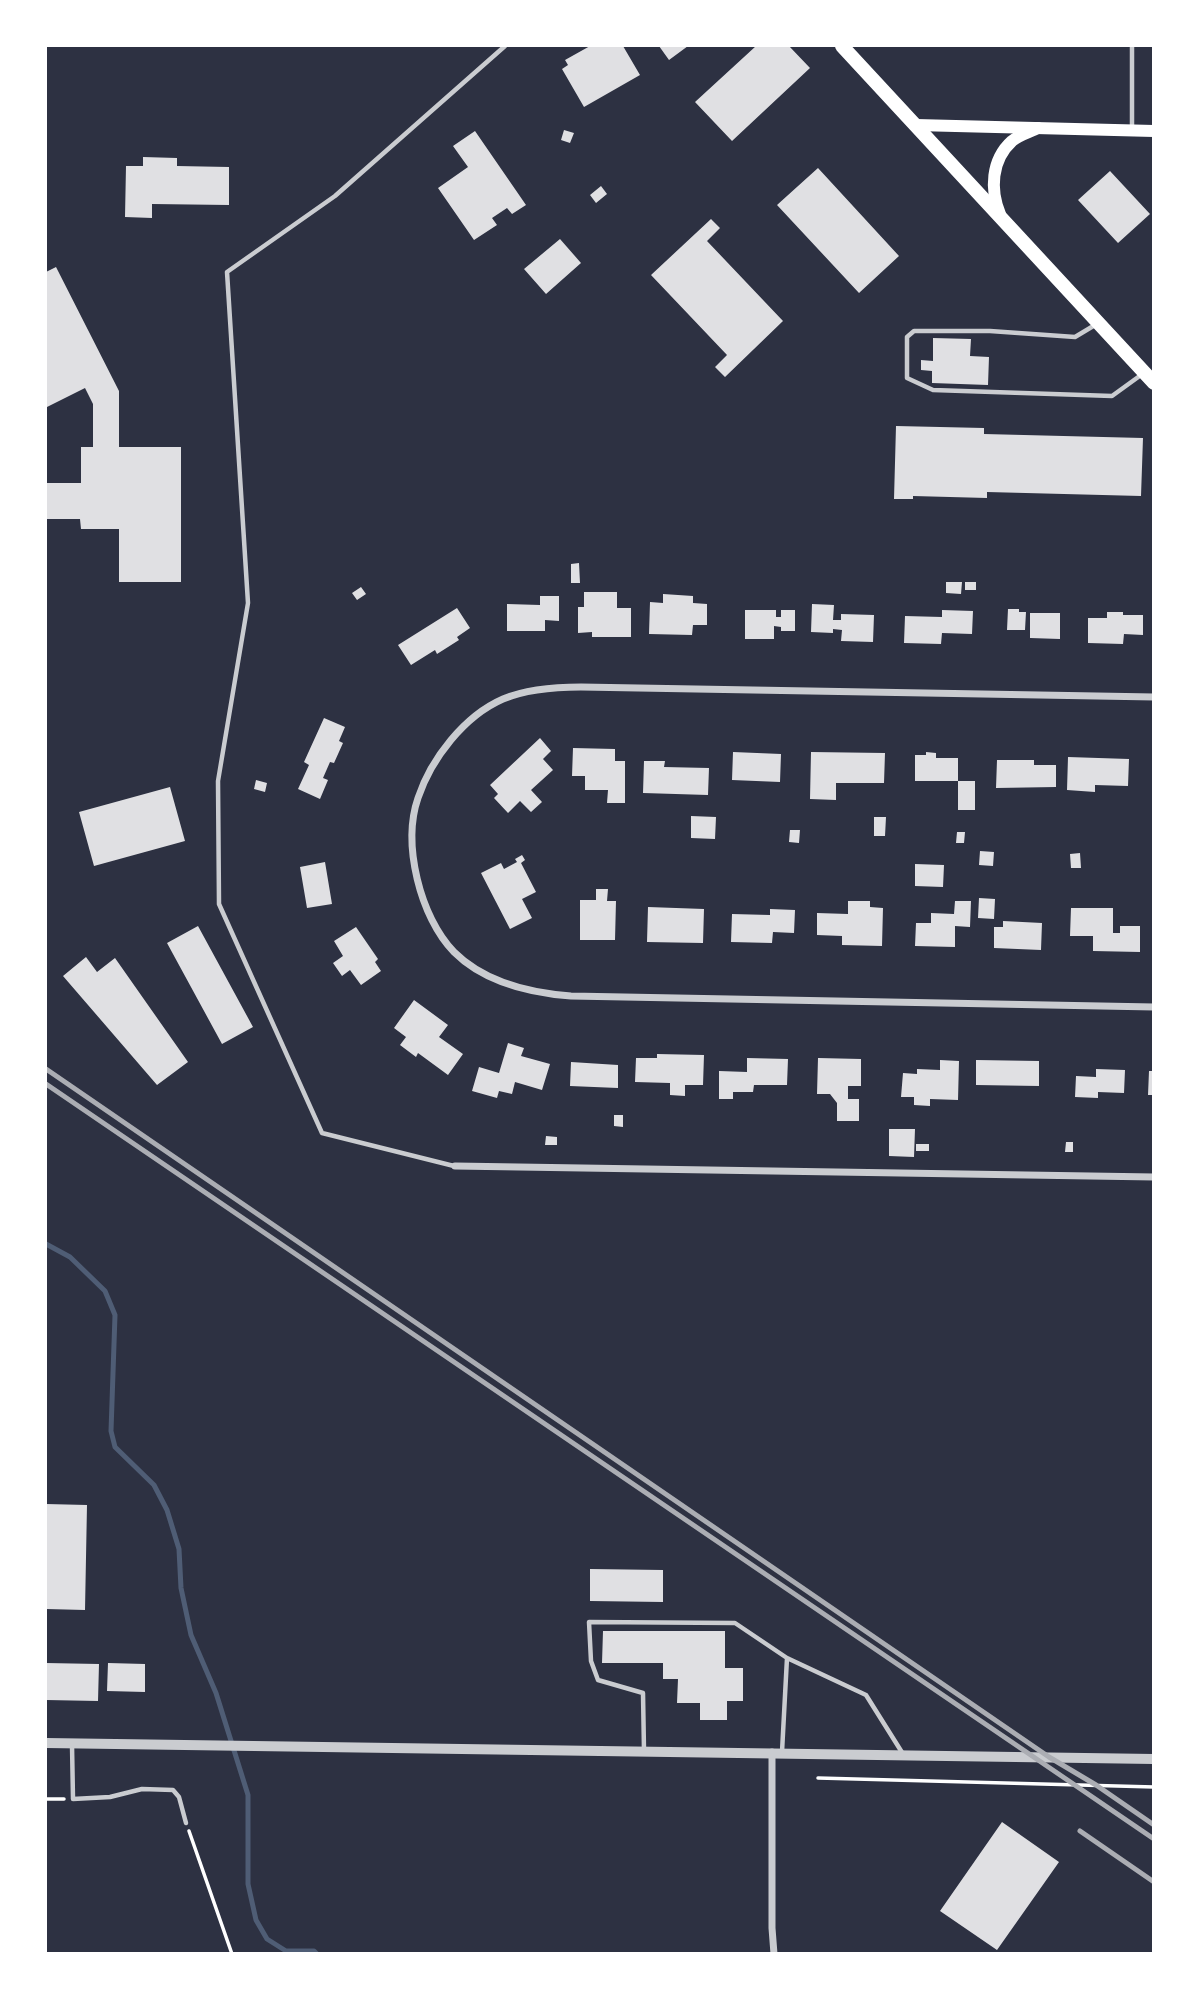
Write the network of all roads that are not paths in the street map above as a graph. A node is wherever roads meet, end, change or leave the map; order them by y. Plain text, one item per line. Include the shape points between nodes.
1 (505, 46) edge
2 (842, 46) edge
3 (1132, 46) edge
4 (916, 125) junction
5 (1038, 128) junction
6 (1132, 131) junction
7 (1153, 131) edge
8 (1000, 214) junction
9 (1099, 323) junction
10 (1149, 377) edge
11 (1153, 697) edge
12 (1153, 1007) edge
13 (455, 1166) joint
14 (1153, 1177) edge
15 (788, 1658) junction
16 (46, 1743) edge
17 (72, 1744) junction
18 (643, 1751) junction
19 (777, 1752) junction
20 (903, 1754) junction
21 (1153, 1759) edge
22 (186, 1823) road end
23 (774, 1954) edge

1 - 13 lane via 335,196 227,272 248,603 218,781 219,904 322,1133
2 - 4 highway
3 - 6 lane
4 - 5 main road
4 - 8 highway
5 - 6 main road
5 - 8 main road via 1013,140 997,165 993,182
6 - 7 main road
8 - 9 highway
9 - 10 highway
9 - 10 lane via 1075,337 914,331 907,337 907,378 933,390 1112,396
11 - 12 street via 581,687 531,691 503,699 459,731 426,776 413,827 418,881 437,930 466,961 501,981 548,995
13 - 14 street
15 - 18 lane via 734,1623 589,1622 591,1661 598,1680 643,1693
15 - 19 lane
15 - 20 lane via 866,1695
16 - 17 street
17 - 18 street
17 - 22 lane via 73,1799 173,1790 180,1797
18 - 19 street
19 - 20 street
19 - 23 street
20 - 21 street

